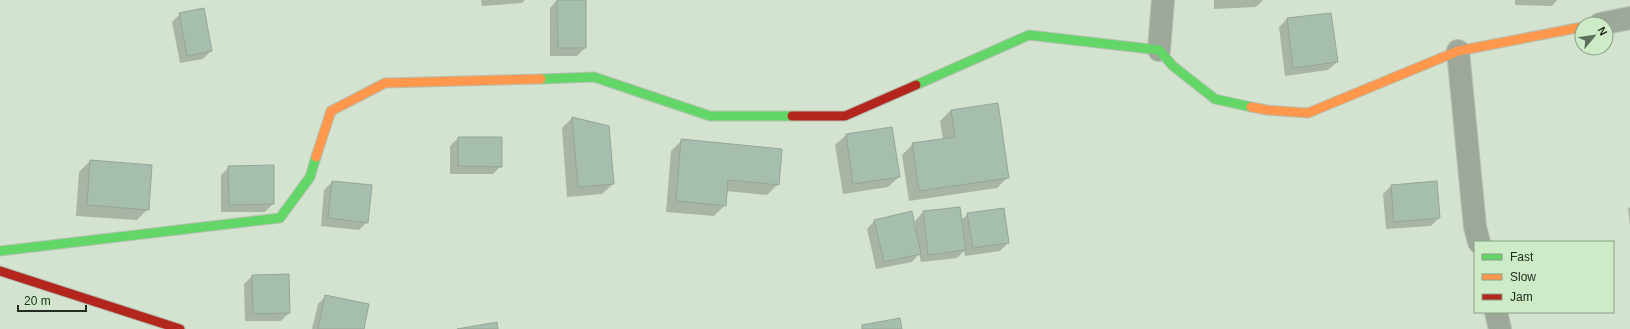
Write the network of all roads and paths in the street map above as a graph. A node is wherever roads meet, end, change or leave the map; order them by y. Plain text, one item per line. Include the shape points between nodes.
1 (1164, 0) edge
2 (1630, 18) edge
3 (1614, 21) edge
4 (1574, 29) edge
5 (1159, 50) junction
6 (1458, 51) junction
7 (1479, 241) edge
8 (0, 251) edge
9 (0, 271) edge
10 (1496, 313) edge
11 (180, 329) edge
12 (1500, 329) edge

1 - 5 street
2 - 3 street
4 - 6 street
5 - 6 street via 1173,66 1215,99 1267,110 1308,113
5 - 8 street via 1029,35 845,116 710,116 594,77 385,83 330,111 310,177 280,218
6 - 7 street via 1475,227
9 - 11 street
10 - 12 street

